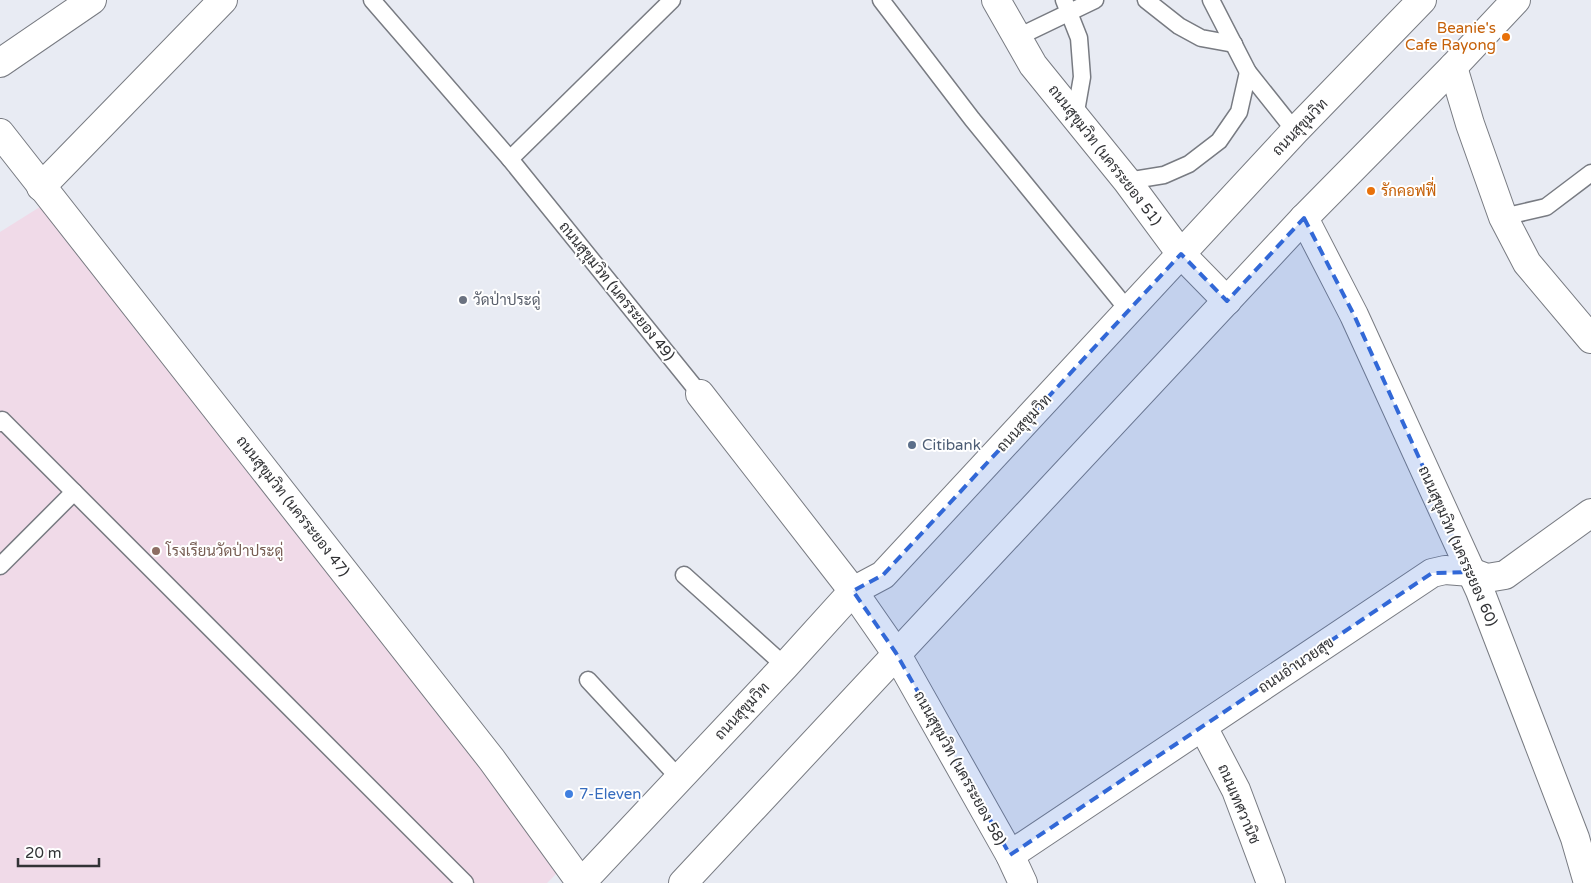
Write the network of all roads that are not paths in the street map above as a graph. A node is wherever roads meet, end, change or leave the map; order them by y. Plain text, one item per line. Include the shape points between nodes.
1 (92, 0) edge
2 (223, 0) edge
3 (372, 0) edge
4 (672, 0) edge
5 (881, 0) edge
6 (996, 0) edge
7 (1064, 0) edge
8 (1095, 0) edge
9 (1146, 0) edge
10 (1211, 0) edge
11 (1422, 0) edge
12 (1516, 0) edge
13 (1018, 37) junction
14 (1234, 44) junction
15 (0, 64) edge
16 (1452, 67) junction
17 (1248, 72) junction
18 (1075, 117) junction
19 (1295, 131) junction
20 (0, 133) edge
21 (510, 159) junction
22 (1591, 173) edge
23 (1127, 181) junction
24 (42, 187) junction
25 (1503, 217) junction
26 (1304, 218) junction
27 (1181, 254) junction
28 (1227, 301) junction
29 (1128, 310) junction
30 (1591, 339) edge
31 (700, 394) joint
32 (0, 423) edge
33 (74, 492) junction
34 (1591, 513) edge
35 (0, 566) edge
36 (1472, 572) junction
37 (684, 575) dead end
38 (853, 591) junction
39 (896, 654) junction
40 (785, 666) junction
41 (588, 680) dead end
42 (1203, 727) junction
43 (680, 779) junction
44 (1010, 855) junction
45 (465, 883) edge
46 (581, 883) edge
47 (683, 883) edge
48 (1023, 883) edge
49 (1271, 883) edge
50 (1588, 883) edge

1 - 15 street
2 - 24 street
3 - 21 lane, ถนนสุขุมวิท (นครระยอง 49)
4 - 21 lane
5 - 29 lane via 972,119
6 - 13 street, ถนนสุขุมวิท (นครระยอง 51)
7 - 18 lane via 1079,38 1082,77
8 - 13 lane
9 - 14 lane via 1179,26 1201,38
10 - 14 lane
11 - 19 street, ถนนสุขุมวิท
12 - 16 street
13 - 18 street, ถนนสุขุมวิท (นครระยอง 51) via 1033,65
14 - 17 lane
16 - 25 street
16 - 26 street
17 - 19 lane
17 - 23 lane via 1239,112 1219,141 1189,164 1164,175
18 - 23 street, ถนนสุขุมวิท (นครระยอง 51)
19 - 27 street, ถนนสุขุมวิท
20 - 24 street, ถนนสุขุมวิท (นครระยอง 47)
21 - 31 lane, ถนนสุขุมวิท (นครระยอง 49)
22 - 25 lane via 1546,207
23 - 27 street, ถนนสุขุมวิท (นครระยอง 51)
24 - 46 street, ถนนสุขุมวิท (นครระยอง 47) via 492,760
25 - 30 street via 1527,263
26 - 28 street
26 - 36 street, ถนนสุขุมวิท (นครระยอง 60) via 1354,315
27 - 28 street, ถนนสุขุมวิท (นครระยอง 51)
27 - 29 street, ถนนสุขุมวิท
28 - 39 street
29 - 38 street, ถนนสุขุมวิท via 883,575
31 - 38 street, ถนนสุขุมวิท (นครระยอง 49)
32 - 33 lane via 2,420
33 - 35 lane
33 - 45 lane
34 - 36 street, ถนนอำนวยสุข via 1505,575 1487,578
36 - 42 street, ถนนอำนวยสุข via 1445,570 1432,573
36 - 50 street, ถนนสุขุมวิท (นครระยอง 60) via 1575,838
37 - 40 lane
38 - 39 street, ถนนสุขุมวิท (นครระยอง 58)
38 - 40 street, ถนนสุขุมวิท
39 - 44 street, ถนนสุขุมวิท (นครระยอง 58)
39 - 47 street
40 - 43 street, ถนนสุขุมวิท
41 - 43 lane
42 - 44 street, ถนนอำนวยสุข
42 - 49 street, ถนนเทศวานิช via 1236,790
43 - 46 street, ถนนสุขุมวิท
44 - 48 street, ถนนสุขุมวิท (นครระยอง 58)

